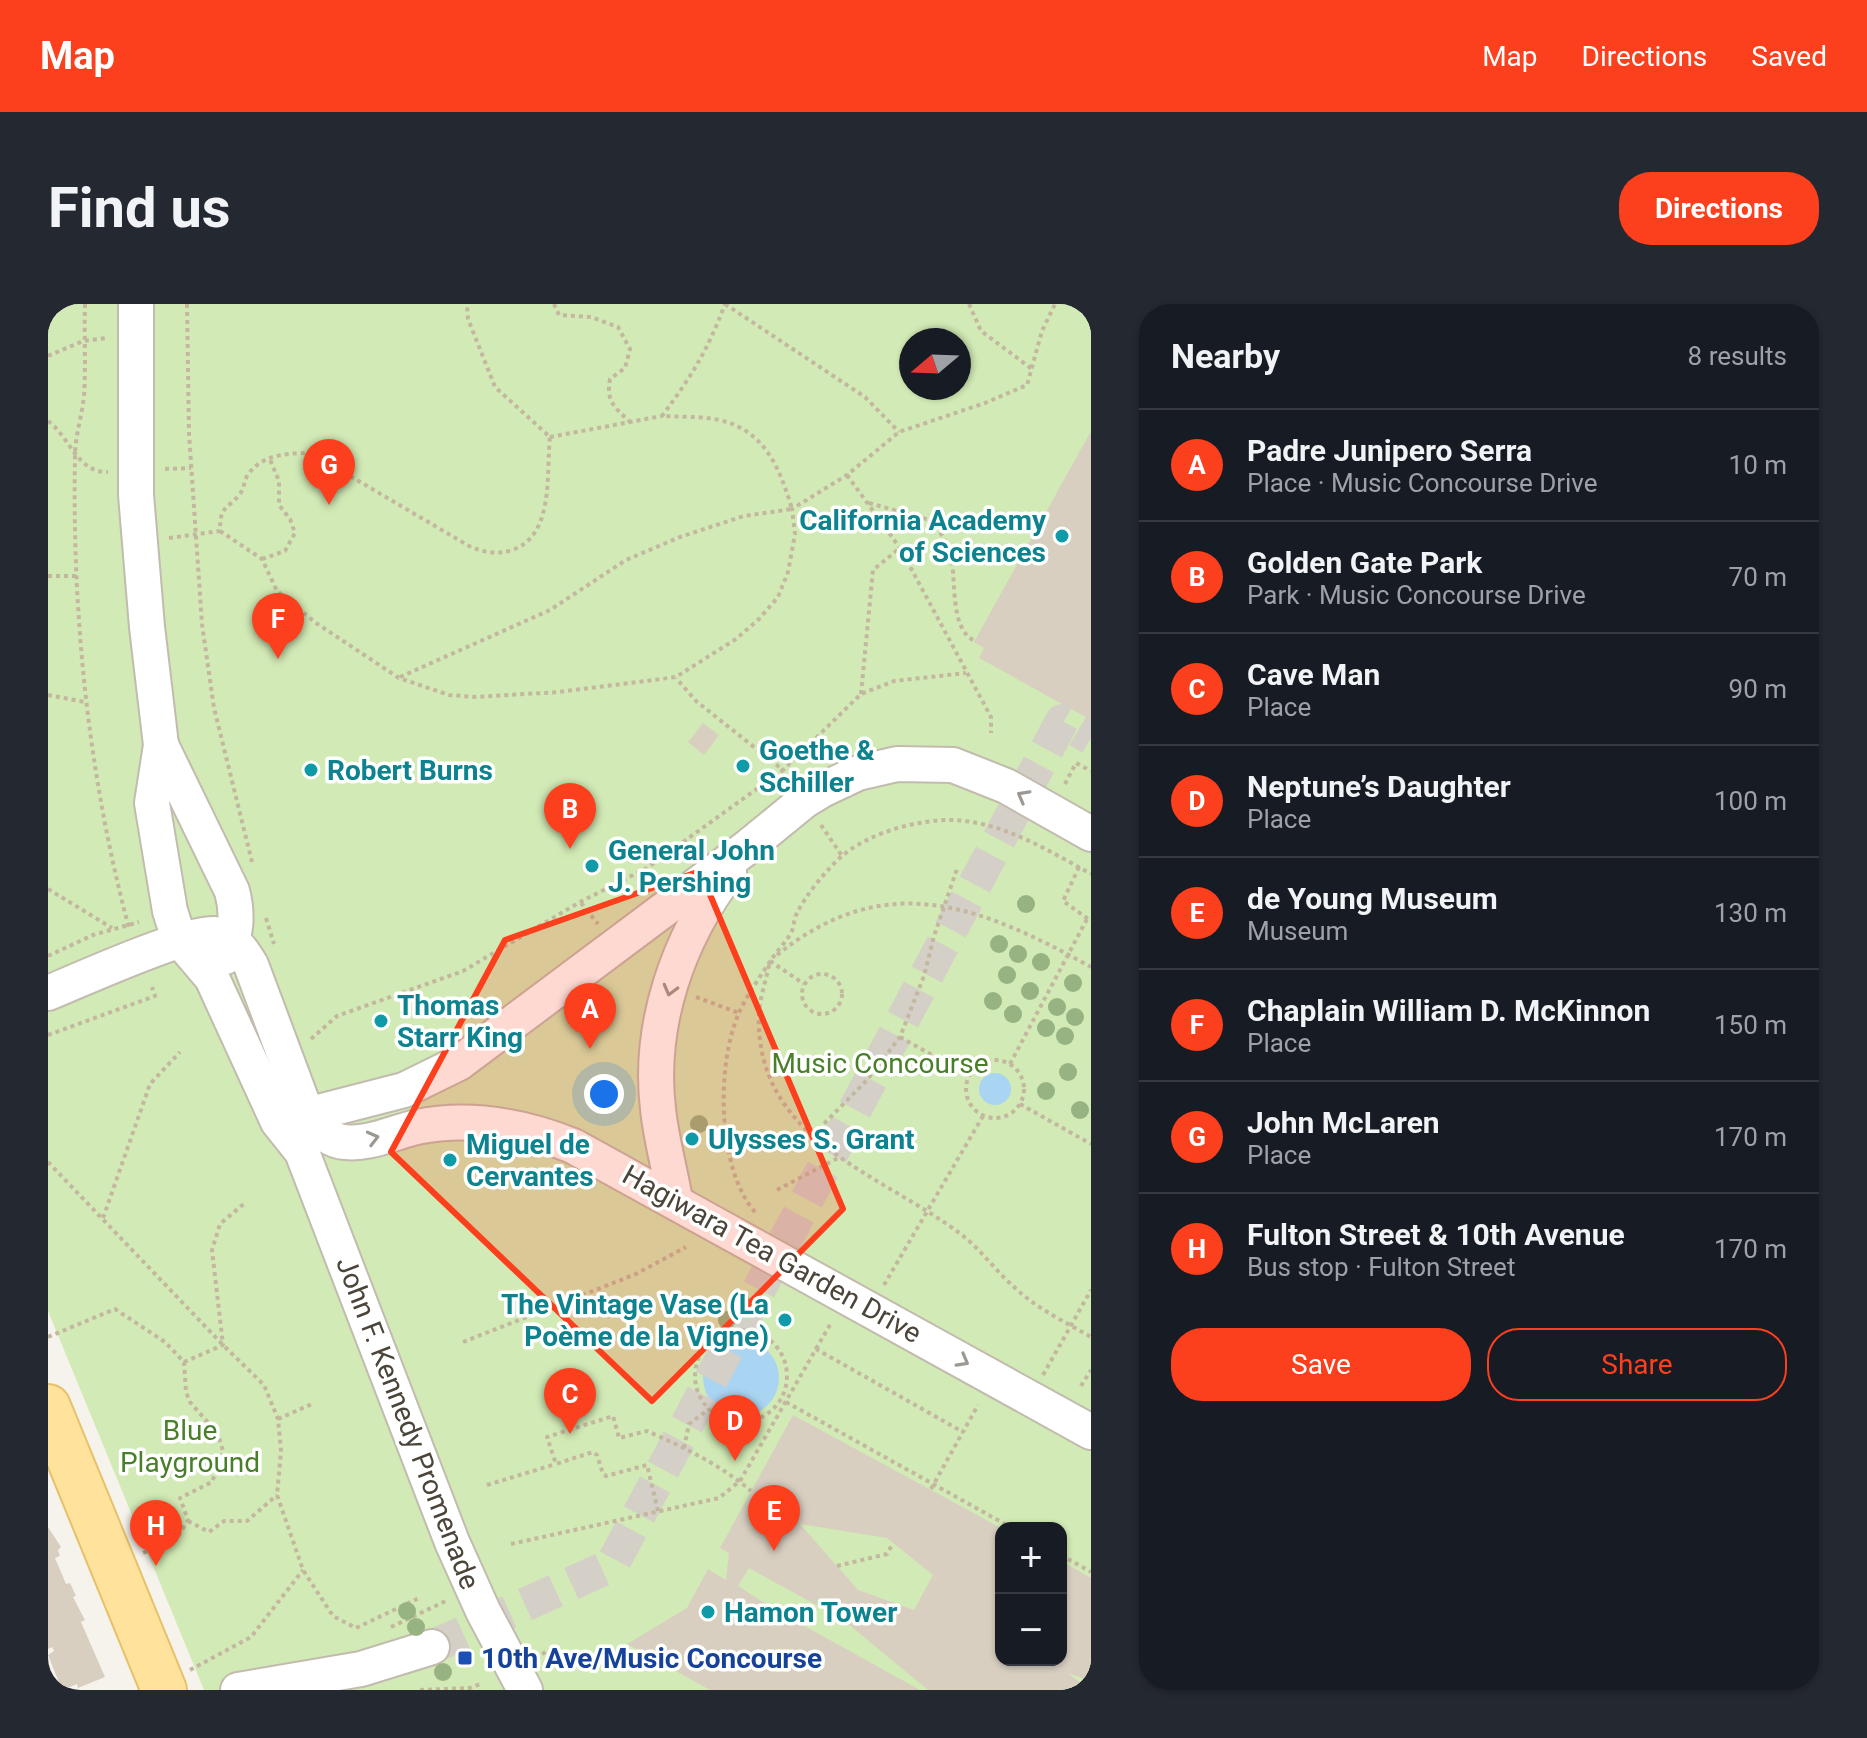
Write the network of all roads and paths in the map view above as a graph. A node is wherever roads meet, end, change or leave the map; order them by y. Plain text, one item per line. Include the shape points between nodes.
1 (85, 304) edge
2 (136, 304) edge
3 (187, 304) edge
4 (467, 304) edge
5 (554, 304) edge
6 (725, 304) edge
7 (969, 304) edge
8 (1055, 304) edge
9 (136, 338) junction
10 (83, 341) junction
11 (48, 356) edge
12 (1032, 369) junction
13 (662, 416) junction
14 (630, 422) junction
15 (899, 432) junction
16 (550, 437) junction
17 (269, 457) junction
18 (847, 475) junction
19 (866, 502) junction
20 (792, 509) junction
21 (220, 531) junction
22 (195, 536) junction
23 (139, 540) junction
24 (900, 548) junction
25 (262, 559) junction
26 (48, 576) edge
27 (78, 576) junction
28 (975, 641) dead end
29 (966, 673) junction
30 (676, 677) junction
31 (399, 678) junction
32 (861, 694) junction
33 (48, 695) edge
34 (86, 702) junction
35 (991, 733) dead end
36 (161, 745) junction
37 (783, 770) junction
38 (1091, 771) edge
39 (1065, 784) dead end
40 (794, 787) dead end
41 (817, 821) dead end
42 (1091, 834) edge
43 (749, 846) junction
44 (842, 856) junction
45 (1079, 867) junction
46 (254, 869) dead end
47 (957, 869) dead end
48 (1091, 874) edge
49 (48, 889) edge
50 (580, 902) junction
51 (945, 905) junction
52 (265, 913) dead end
53 (1089, 920) edge
54 (141, 922) dead end
55 (127, 924) junction
56 (112, 928) junction
57 (604, 932) dead end
58 (179, 939) junction
59 (234, 942) junction
60 (1068, 955) junction
61 (48, 956) edge
62 (278, 958) dead end
63 (770, 961) junction
64 (1091, 967) edge
65 (212, 978) junction
66 (804, 984) junction
67 (152, 987) dead end
68 (48, 993) edge
69 (688, 994) dead end
70 (739, 1013) junction
71 (305, 1026) dead end
72 (48, 1035) edge
73 (900, 1037) junction
74 (311, 1039) junction
75 (180, 1052) dead end
76 (317, 1052) dead end
77 (1010, 1064) junction
78 (969, 1076) junction
79 (1020, 1104) junction
80 (307, 1115) junction
81 (983, 1116) junction
82 (813, 1135) junction
83 (1091, 1144) edge
84 (302, 1152) junction
85 (838, 1158) junction
86 (48, 1162) edge
87 (777, 1190) dead end
88 (675, 1200) junction
89 (246, 1202) dead end
90 (928, 1211) junction
91 (102, 1219) junction
92 (764, 1220) dead end
93 (686, 1247) dead end
94 (1091, 1290) edge
95 (896, 1291) dead end
96 (831, 1323) dead end
97 (1071, 1326) junction
98 (48, 1337) edge
99 (1091, 1337) edge
100 (463, 1342) dead end
101 (223, 1345) junction
102 (816, 1349) junction
103 (184, 1362) junction
104 (1031, 1368) dead end
105 (1047, 1369) dead end
106 (1091, 1370) edge
107 (1043, 1375) dead end
108 (1081, 1386) dead end
109 (783, 1400) junction
110 (312, 1404) dead end
111 (978, 1405) dead end
112 (48, 1407) edge
113 (709, 1409) junction
114 (278, 1419) junction
115 (963, 1432) junction
116 (1091, 1432) edge
117 (684, 1448) junction
118 (556, 1464) junction
119 (740, 1481) junction
120 (487, 1485) dead end
121 (932, 1487) junction
122 (751, 1491) dead end
123 (277, 1495) junction
124 (658, 1511) junction
125 (187, 1521) junction
126 (1000, 1522) edge
127 (176, 1540) dead end
128 (893, 1543) dead end
129 (511, 1544) dead end
130 (1067, 1558) edge
131 (837, 1566) dead end
132 (303, 1570) junction
133 (1091, 1572) edge
134 (419, 1598) dead end
135 (558, 1646) dead end
136 (432, 1647) tunnel mouth
137 (542, 1654) dead end
138 (480, 1684) dead end
139 (175, 1685) edge
140 (470, 1689) edge
141 (238, 1690) edge
142 (420, 1690) edge
143 (525, 1690) edge

1 - 10 path
2 - 9 street, John F. Kennedy Promenade
3 - 22 path
4 - 16 path via 495,387
5 - 14 path via 559,315 591,317 618,327 630,349 625,368 610,379 608,394
6 - 13 path via 695,372
6 - 15 path via 865,397
7 - 12 path via 981,331
8 - 12 path
9 - 10 path
9 - 23 street, John F. Kennedy Promenade
10 - 11 path
10 - 27 path via 84,396 75,453
12 - 15 path via 1027,385
13 - 14 path
13 - 20 path via 720,420 746,431 781,473
14 - 16 path
15 - 18 path
16 - 17 path via 539,526 523,545 497,553 458,540 311,453
17 - 21 path via 246,477 238,496 220,514
17 - 25 path via 279,481 279,505 295,533 285,551
18 - 19 path
18 - 20 path
19 - 24 path
19 - 28 path via 933,521 949,549 959,623
20 - 30 path via 795,534 778,597 736,639
20 - 31 path via 744,516 626,560 550,610
21 - 22 path
21 - 25 path
22 - 23 path
22 - 46 path via 214,708
23 - 36 street, John F. Kennedy Promenade
24 - 29 path
24 - 32 path via 873,570
25 - 31 path via 277,591
26 - 27 path
27 - 34 path
29 - 32 path via 894,681
29 - 35 path via 991,717
30 - 31 path via 476,697 437,692
30 - 37 path via 696,701
32 - 37 path
33 - 34 path
34 - 55 path via 109,856
36 - 58 street, John F. Kennedy Promenade via 152,803
36 - 59 street, John F. Kennedy Promenade via 230,883
37 - 40 path
37 - 50 path via 647,868
38 - 39 path via 1076,763
41 - 44 path
42 -> 43 street via 971,771 915,763 877,767 840,780 804,801
43 - 80 street via 443,1073 404,1090
43 -> 88 street via 698,917 664,1011 657,1107
44 - 45 path via 882,833 928,821 969,822 1025,837
44 - 63 path via 806,898
45 - 48 path
45 - 53 path via 1063,901
47 - 51 path
49 - 56 path
50 - 57 path
50 - 74 path via 463,971 337,1016
51 - 60 path via 1006,925
51 - 63 path via 907,903 858,911 813,928
51 - 73 path
52 - 62 path
53 - 60 path
54 - 55 path
55 - 56 path
56 - 61 path
58 - 59 street via 213,933
58 - 65 street, John F. Kennedy Promenade
58 - 68 street
59 - 65 street
59 - 80 street, John F. Kennedy Promenade via 251,965
60 - 64 path
60 - 77 path
63 - 66 path
63 - 70 path
63 - 82 path via 759,1012 764,1059 781,1101
65 - 84 street, John F. Kennedy Promenade via 278,1122
66 - 66 path via 821,973 833,977 841,988 841,1001 833,1011 813,1012 802,997
67 - 72 path via 155,996
69 - 70 path
70 - 92 path via 726,1074 727,1137 736,1181
71 - 74 path
73 - 78 path
73 - 82 path
74 - 76 path
75 - 91 path via 150,1084
77 - 78 path via 988,1061
77 - 79 path via 1023,1081
78 - 81 path via 969,1102
79 - 81 path via 1005,1117
79 - 83 path
80 - 84 street, John F. Kennedy Promenade
80 -> 88 street, Hagiwara Tea Garden Drive via 315,1127 341,1142 440,1123 488,1123 532,1131 573,1146
81 - 90 path
82 - 85 path
84 - 143 street, John F. Kennedy Promenade via 452,1542
85 - 87 path
85 - 90 path
86 - 91 path
88 -> 116 street, Hagiwara Tea Garden Drive
89 - 101 path via 220,1224 212,1250
90 - 95 path via 884,1285
90 - 97 path via 1027,1298
91 - 101 path
93 - 100 path via 636,1274
94 - 97 path
96 - 102 path
97 - 99 path
97 - 105 path
98 - 103 path via 115,1309 165,1342
101 - 103 path
101 - 114 path via 264,1385
102 - 109 path
102 - 115 path
103 - 125 path via 190,1402 218,1434 223,1451 212,1482 180,1498
104 - 107 path
106 - 108 path
109 - 113 path via 750,1421 733,1421
109 - 113 path via 787,1378 781,1354 761,1334 736,1330 707,1344 698,1358 697,1389
109 - 119 path
109 - 121 path
110 - 114 path
111 - 115 path
112 - 139 main road
113 - 117 path via 689,1424
114 - 123 path
115 - 121 path
117 - 118 path via 647,1431 619,1438 613,1416 547,1437
117 - 119 path
118 - 120 path
118 - 124 path via 593,1452 606,1476 647,1465
119 - 122 path
119 - 124 path via 719,1498
121 - 126 path
123 - 125 path via 247,1521 224,1521 209,1532
123 - 132 path
124 - 129 path
125 - 127 path
128 - 131 path via 887,1554
130 - 133 path
132 - 134 path via 333,1616 356,1628
132 - 139 path via 251,1637 191,1669
135 - 137 path
136 - 141 street via 361,1669
138 - 140 path
140 - 142 path

